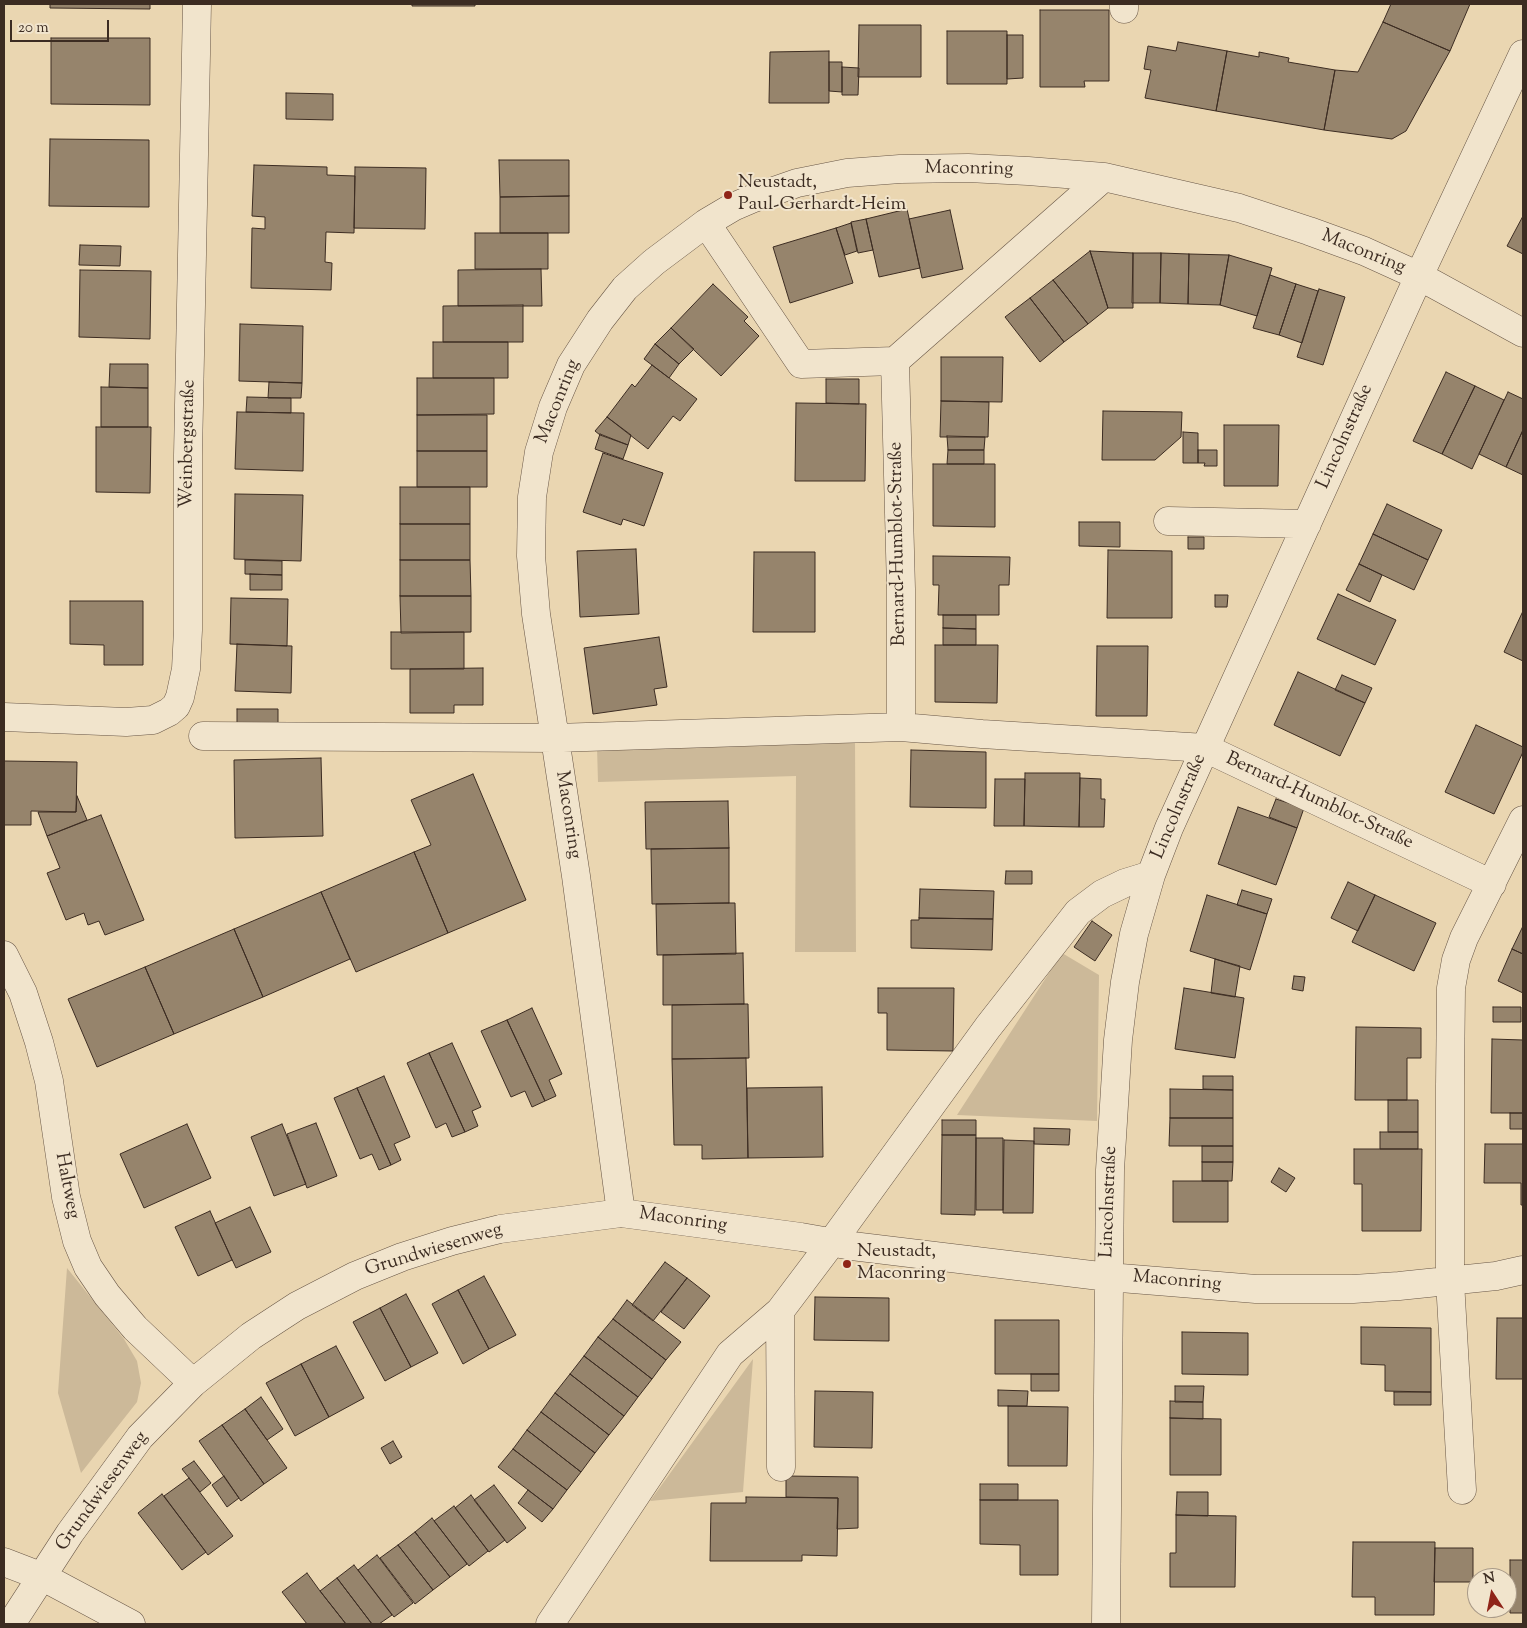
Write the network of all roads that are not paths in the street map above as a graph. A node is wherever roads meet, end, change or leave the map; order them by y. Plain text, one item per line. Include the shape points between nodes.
1 (197, 4) edge
2 (1523, 54) edge
3 (1104, 177) junction
4 (706, 223) junction
5 (1419, 276) junction
6 (1523, 333) edge
7 (895, 361) junction
8 (1168, 520) dead end
9 (1308, 524) junction
10 (4, 717) edge
11 (901, 727) junction
12 (203, 736) dead end
13 (555, 738) junction
14 (1205, 748) junction
15 (1523, 820) edge
16 (1151, 875) junction
17 (1492, 884) junction
18 (4, 955) edge
19 (621, 1213) junction
20 (832, 1242) junction
21 (1523, 1270) edge
22 (1108, 1277) junction
23 (1450, 1281) junction
24 (780, 1311) junction
25 (193, 1383) junction
26 (781, 1467) dead end
27 (1462, 1490) dead end
28 (4, 1562) edge
29 (43, 1577) junction
30 (12, 1624) edge
31 (131, 1624) edge
32 (550, 1624) edge
33 (1106, 1624) edge

1 - 10 street, Weinbergstraße via 188,455 188,630 186,669 180,697 169,712 153,720 126,722
2 - 5 street, Lincolnstraße
3 - 4 street, Maconring via 968,168 847,173 797,183 754,198
3 - 5 street, Maconring via 1239,208 1364,251
3 - 7 street
4 - 7 street via 801,364
4 - 13 street, Maconring via 624,288 600,320 571,364 539,452 532,498 531,556 536,614
5 - 6 street, Maconring
5 - 9 street, Lincolnstraße
7 - 11 street, Bernard-Humblot-Straße
8 - 9 street
9 - 14 street, Lincolnstraße
11 - 13 street, Bernard-Humblot-Straße
11 - 14 street, Bernard-Humblot-Straße
12 - 13 street, Bernard-Humblot-Straße
13 - 19 street, Maconring
14 - 16 street, Lincolnstraße
14 - 17 street, Bernard-Humblot-Straße
15 - 17 street
16 - 20 street via 1125,882 1078,912 988,1026
16 - 22 street, Lincolnstraße via 1134,934 1118,1040 1110,1170
17 - 23 street via 1464,938 1451,988
18 - 25 street, Haltweg via 23,993 39,1042 66,1197 77,1241 88,1267 135,1328
19 - 20 street, Maconring
19 - 25 street, Grundwiesenweg via 500,1229 392,1261 297,1306 251,1336
20 - 22 street, Maconring
20 - 24 street
21 - 23 street, Maconring
22 - 23 street, Maconring via 1256,1289 1353,1289
22 - 33 street, Lincolnstraße
23 - 27 street
24 - 26 street
24 - 32 street via 730,1354
25 - 29 street, Grundwiesenweg via 140,1437 70,1533
28 - 29 street
29 - 30 street, Grundwiesenweg
29 - 31 street

